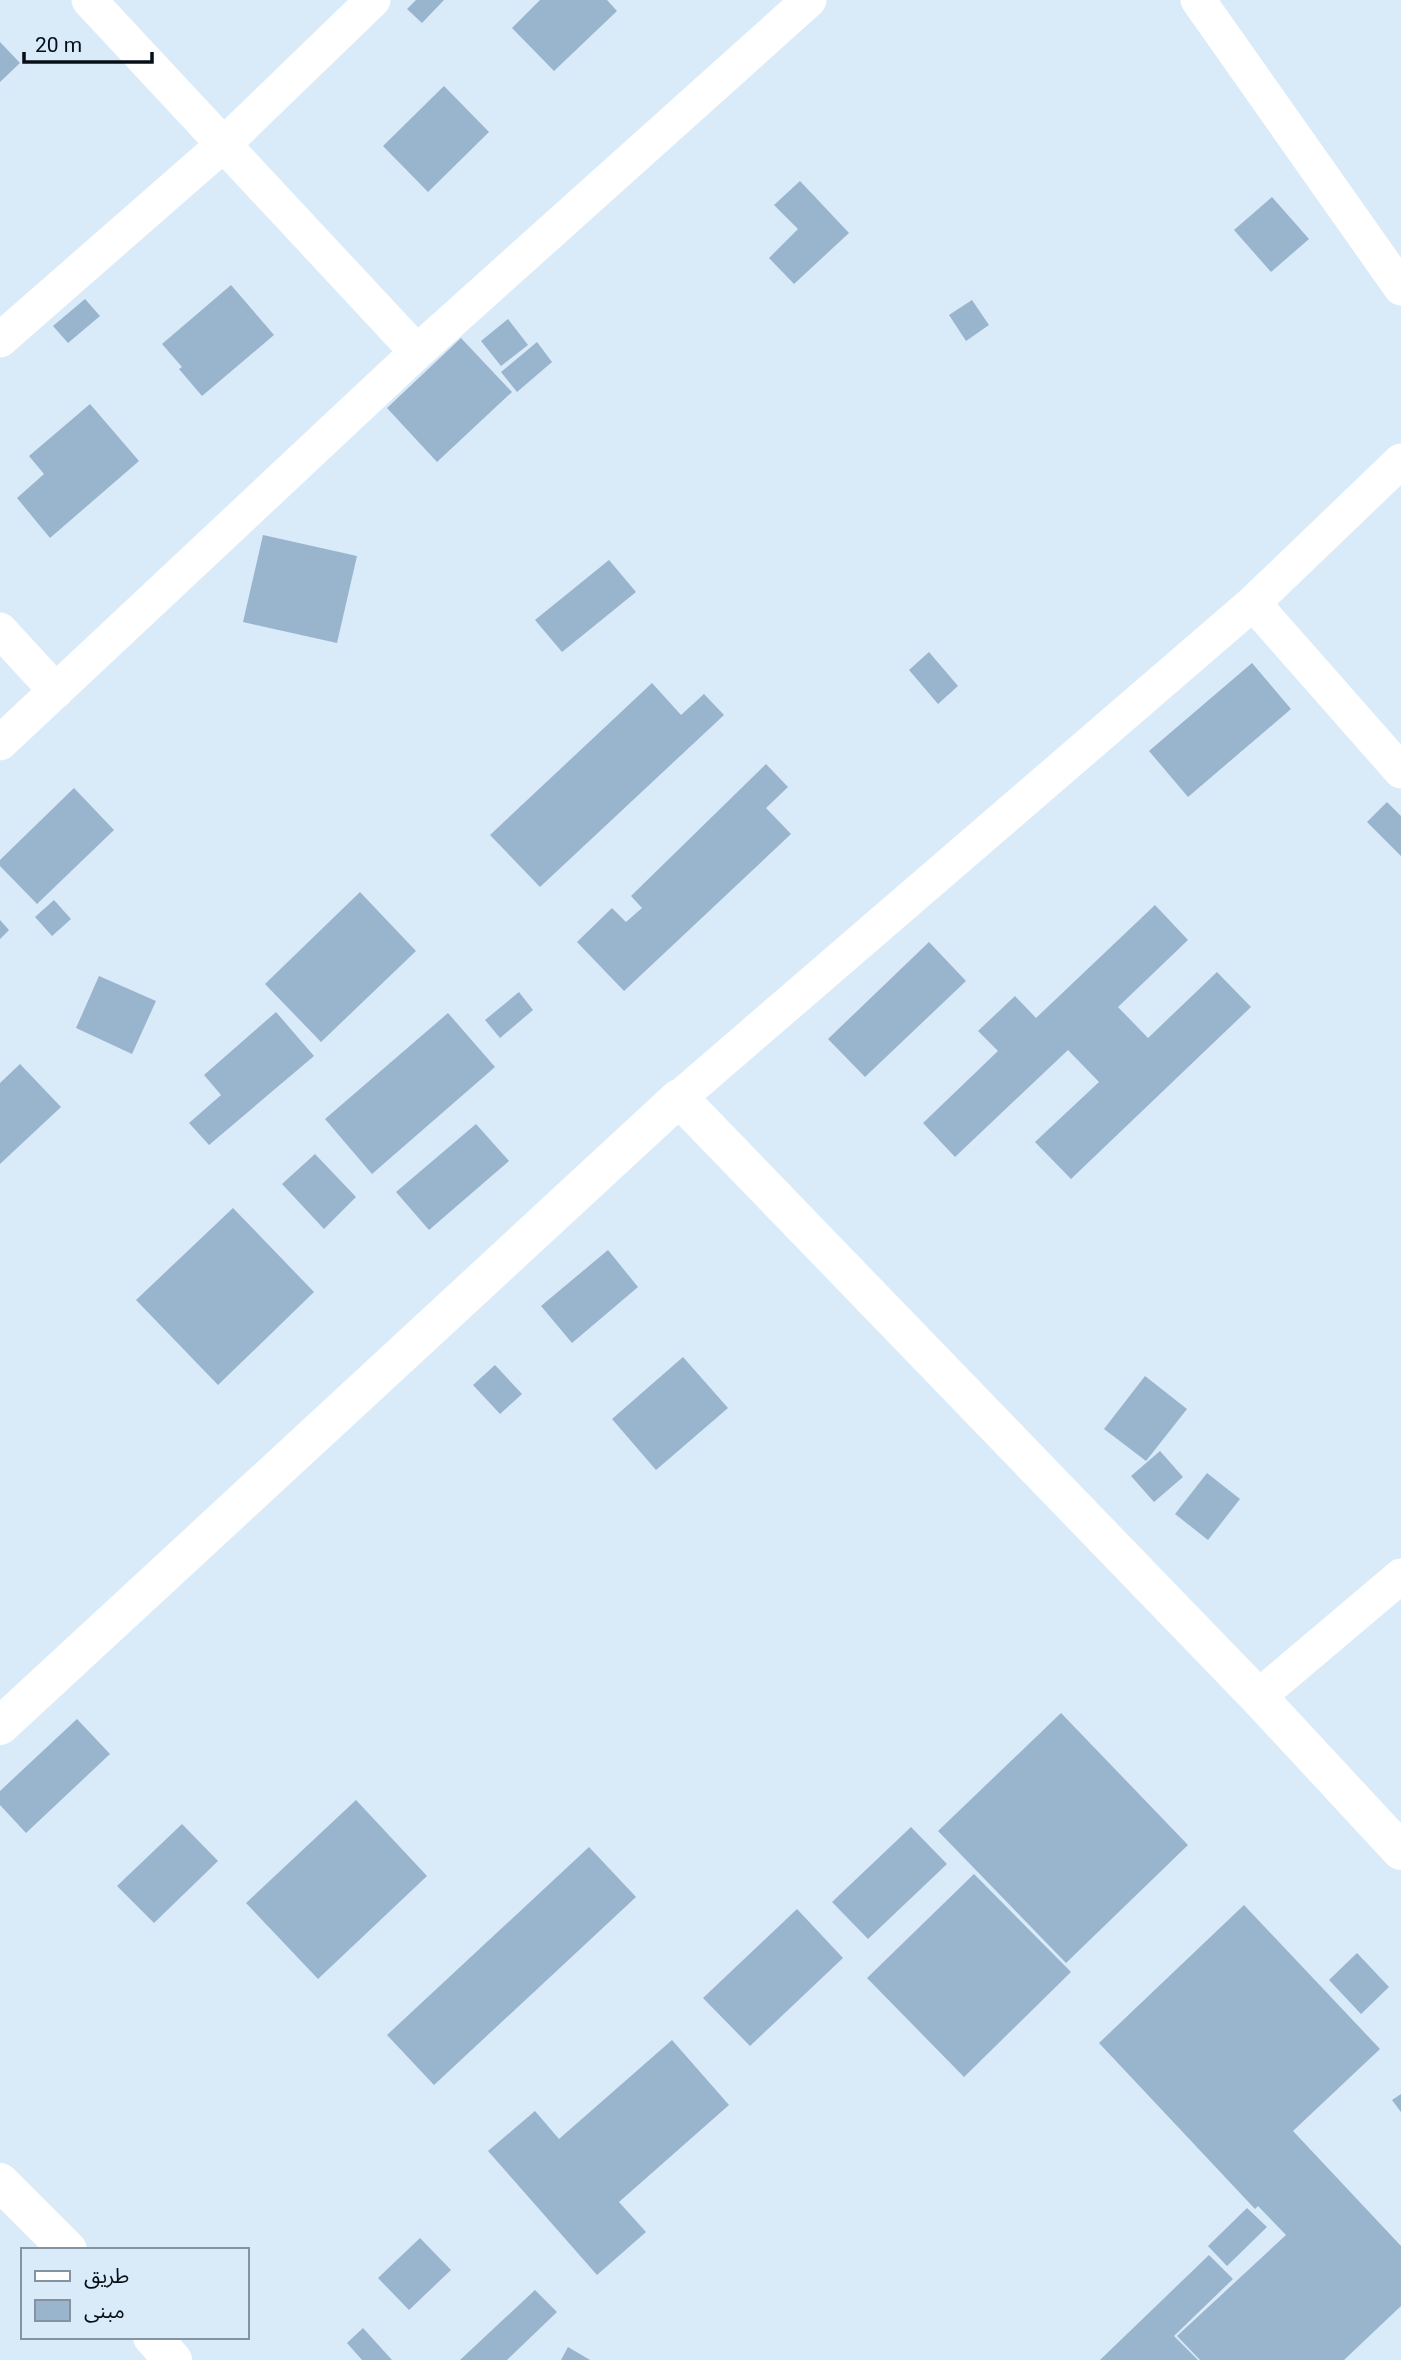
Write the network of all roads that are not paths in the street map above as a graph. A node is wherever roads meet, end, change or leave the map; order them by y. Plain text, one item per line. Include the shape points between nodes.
1 (89, 0) edge
2 (373, 0) edge
3 (809, 0) edge
4 (1198, 0) edge
5 (224, 144) junction
6 (1401, 288) edge
7 (0, 340) edge
8 (417, 352) junction
9 (1401, 461) edge
10 (1253, 603) junction
11 (0, 630) edge
12 (56, 691) junction
13 (0, 743) edge
14 (1401, 771) edge
15 (679, 1098) junction
16 (1401, 1576) edge
17 (1258, 1697) junction
18 (0, 1726) edge
19 (1401, 1851) edge
20 (0, 2182) edge
21 (66, 2248) edge
22 (154, 2339) edge
23 (173, 2360) edge

1 - 5 street
2 - 5 street
3 - 8 street
4 - 6 street
5 - 7 street
5 - 8 street
8 - 12 street
9 - 10 street
10 - 14 street
10 - 15 street
11 - 12 street
12 - 13 street
15 - 17 street
15 - 18 street
16 - 17 street
17 - 19 street
20 - 21 street
22 - 23 street

